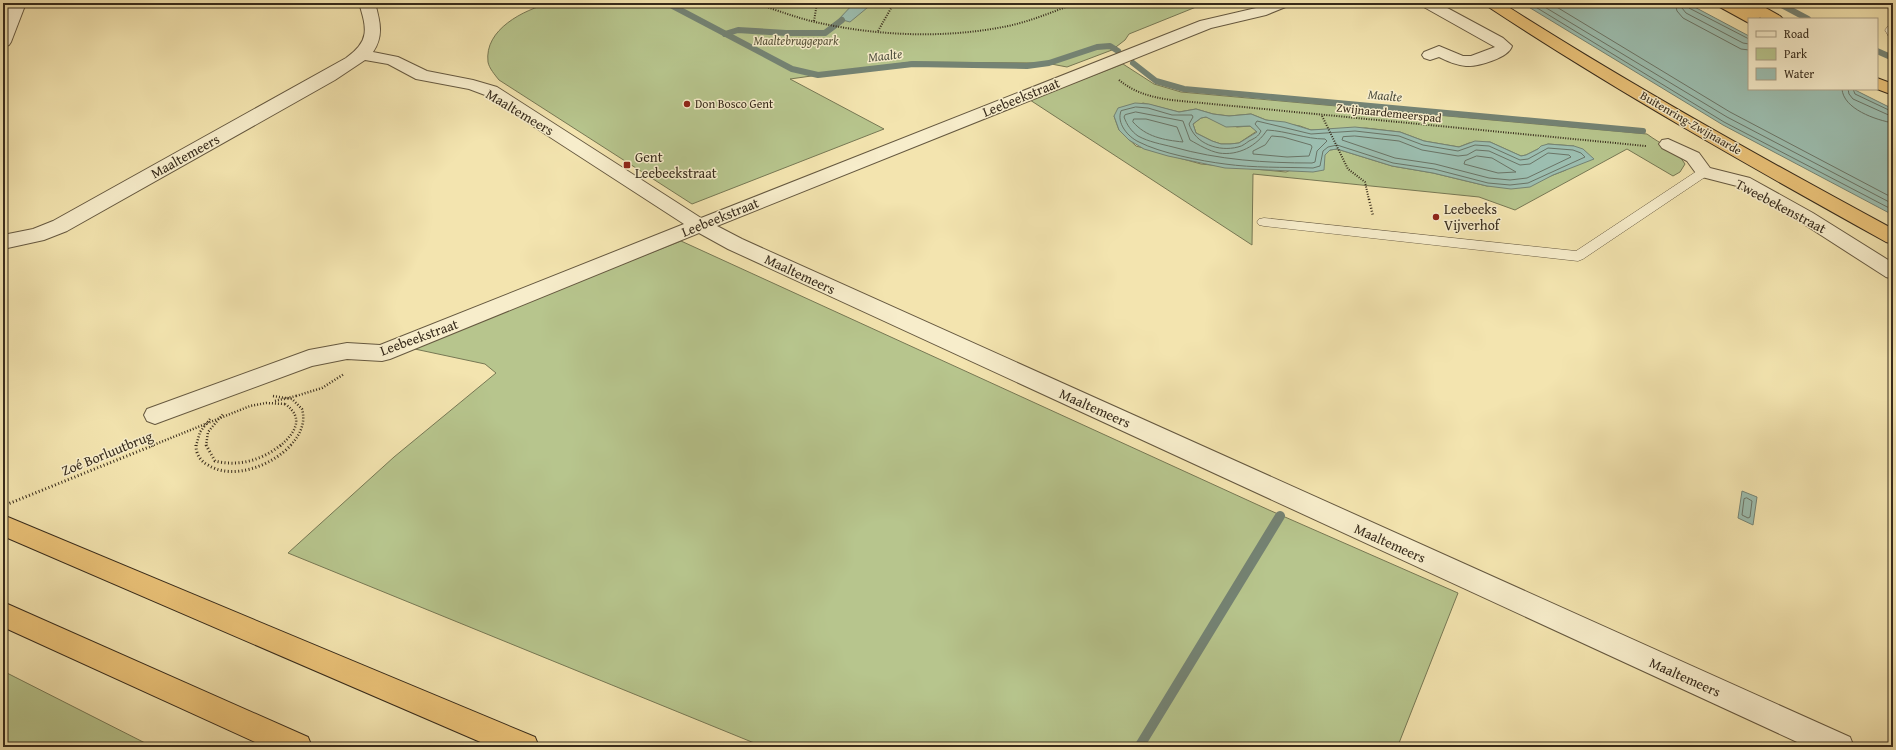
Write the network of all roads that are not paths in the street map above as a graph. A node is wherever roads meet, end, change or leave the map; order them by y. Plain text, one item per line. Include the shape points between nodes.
1 (18, 3) edge
2 (367, 3) edge
3 (1283, 3) edge
4 (1427, 3) edge
5 (1492, 3) edge
6 (1723, 3) edge
7 (1745, 3) edge
8 (1751, 18) edge
9 (1773, 18) edge
10 (1893, 27) edge
11 (1893, 35) edge
12 (3, 42) edge
13 (362, 55) junction
14 (1430, 55) dead end
15 (1878, 71) edge
16 (1893, 78) edge
17 (1878, 83) edge
18 (1893, 90) edge
19 (1668, 144) road end
20 (1704, 172) junction
21 (1264, 222) dead end
22 (699, 225) junction
23 (1893, 237) edge
24 (3, 242) edge
25 (1893, 272) edge
26 (155, 415) dead end
27 (3, 525) edge
28 (3, 614) edge
29 (298, 747) edge
30 (525, 747) edge
31 (1840, 747) edge

1 - 12 street
2 - 13 street, Maaltemeers via 373,18 374,34 370,46
3 - 22 street, Leebeekstraat via 1261,12 1206,24
4 - 14 street via 1504,46 1503,50 1474,62 1465,62 1439,51
5 - 23 highway, Buitenring-Zwijnaarde via 1566,51 1778,174
6 - 8 highway
7 - 9 highway
10 - 11 lane via 1890,30
13 - 22 street, Maaltemeers via 392,60 428,77 491,91
13 - 24 street, Maaltemeers via 329,76 60,226 37,235
15 - 16 highway
17 - 18 highway
19 - 20 street via 1693,157
20 - 21 lane via 1578,256
20 - 25 street, Tweebekenstraat via 1743,182 1806,217
22 - 26 street, Leebeekstraat via 382,353 347,351 309,358
22 - 31 street, Maaltemeers via 735,244 1040,384
27 - 30 highway
28 - 29 highway

